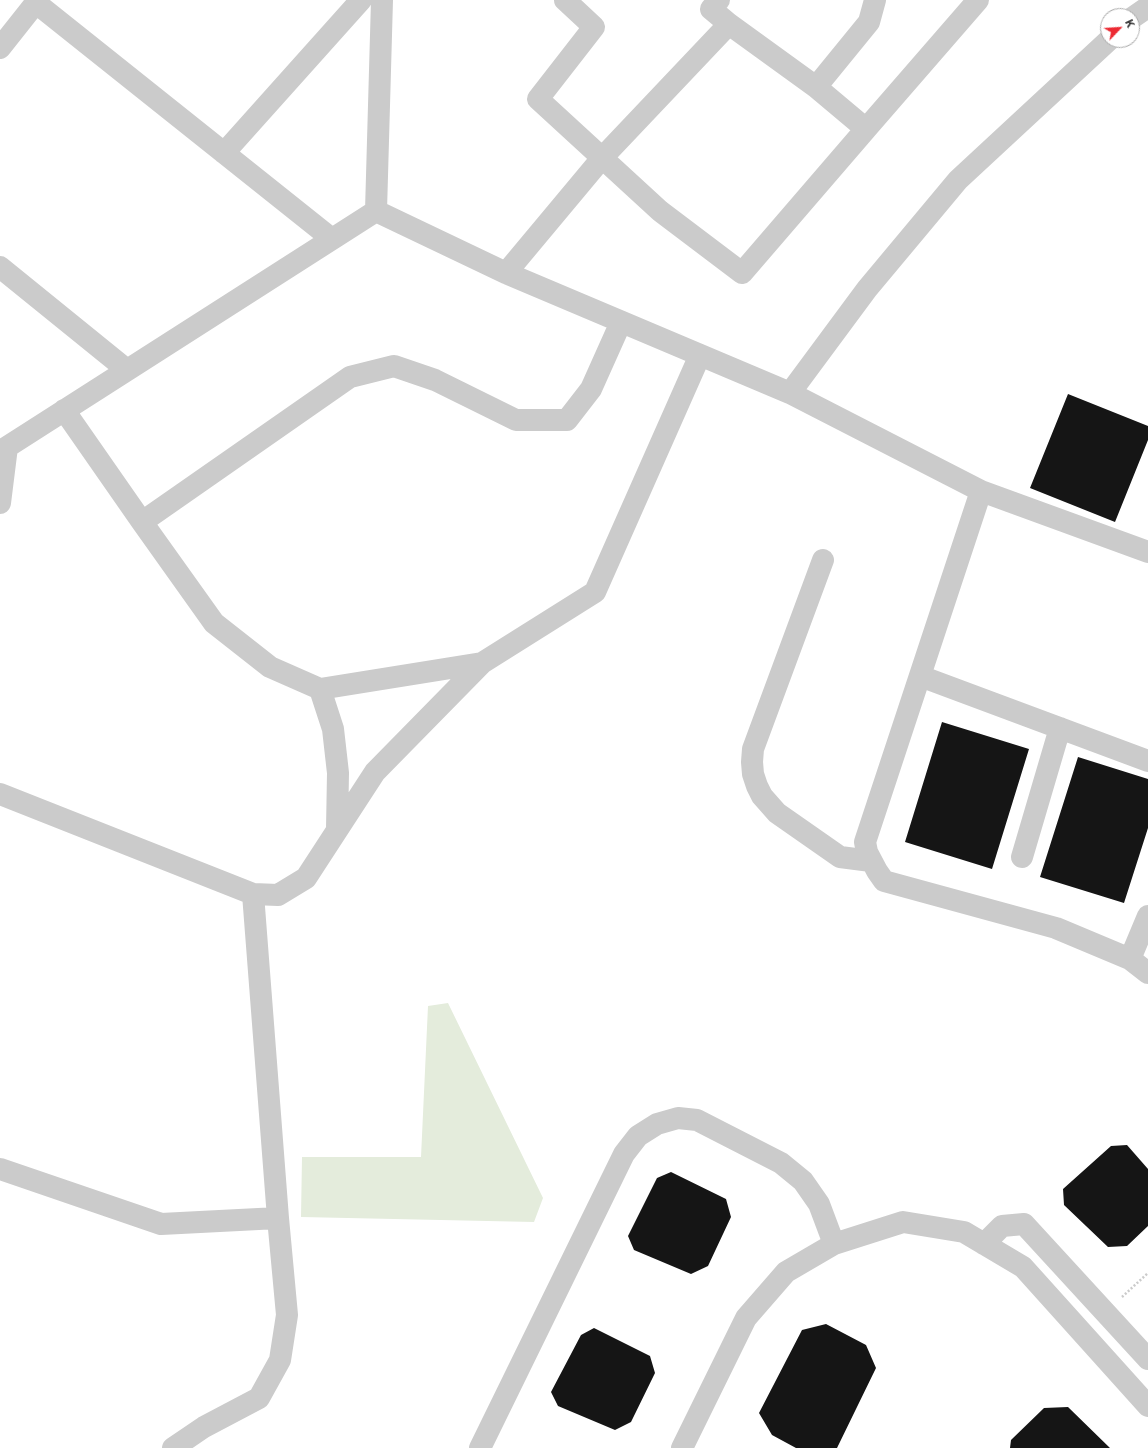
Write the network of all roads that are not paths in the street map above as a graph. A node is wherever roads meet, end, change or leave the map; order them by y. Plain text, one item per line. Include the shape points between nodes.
1 (361, 0) edge
2 (382, 0) edge
3 (565, 0) edge
4 (875, 0) edge
5 (978, 0) edge
6 (37, 1) edge
7 (710, 3) edge
8 (729, 24) junction
9 (0, 48) edge
10 (1100, 48) edge
11 (816, 87) junction
12 (866, 129) junction
13 (224, 153) junction
14 (602, 158) junction
15 (376, 211) junction
16 (332, 239) junction
17 (0, 267) edge
18 (506, 273) junction
19 (621, 322) junction
20 (700, 355) junction
21 (127, 370) junction
22 (790, 393) junction
23 (64, 410) junction
24 (3, 444) edge
25 (981, 491) junction
26 (0, 503) edge
27 (142, 522) junction
28 (1148, 552) edge
29 (823, 560) dead end
30 (482, 663) junction
31 (920, 676) junction
32 (320, 689) junction
33 (1060, 728) junction
34 (1148, 760) edge
35 (0, 794) edge
36 (337, 829) junction
37 (1022, 857) dead end
38 (871, 861) junction
39 (253, 894) junction
40 (1148, 916) edge
41 (1130, 959) junction
42 (1148, 973) edge
43 (0, 1169) edge
44 (278, 1218) junction
45 (834, 1244) junction
46 (984, 1244) junction
47 (1148, 1359) edge
48 (1148, 1406) edge
49 (173, 1448) edge
50 (480, 1448) edge
51 (682, 1448) edge

1 - 13 street
2 - 15 street
3 - 14 street via 594,27 538,99
4 - 11 street via 869,22
5 - 12 street
6 - 9 street
6 - 13 street
7 - 8 street
8 - 11 street
8 - 14 street
10 - 22 street via 958,180 866,289
11 - 12 street
12 - 14 street via 742,273 660,211
13 - 16 street
14 - 18 street
15 - 16 street
15 - 18 street
16 - 21 street
17 - 21 street
18 - 19 street
19 - 20 street
19 - 27 street via 591,389 567,420 516,420 435,380 394,366 350,377
20 - 22 street
20 - 30 street via 595,592
21 - 23 street
22 - 25 street
23 - 24 street
23 - 27 street
24 - 26 street
25 - 28 street
25 - 31 street
27 - 32 street via 214,623 270,667
29 - 38 street via 752,749 753,774 762,796 777,813 840,857
30 - 32 street
30 - 36 street via 375,772
31 - 33 street
31 - 38 street via 865,842
32 - 36 street via 332,729 338,773
33 - 34 street
33 - 37 street
35 - 39 street
36 - 39 street via 306,878 278,896
38 - 41 street via 884,881 1056,928
39 - 44 street
40 - 41 street
41 - 42 street
43 - 44 street via 161,1224
44 - 49 street via 287,1315 280,1360 259,1398 204,1427
45 - 46 street via 903,1222 964,1232
45 - 50 street via 819,1204 803,1181 781,1163 697,1120 678,1118 657,1124 638,1136 624,1154
45 - 51 street via 786,1272 746,1318
46 - 47 street via 1002,1226 1024,1224
46 - 48 street via 1023,1266

